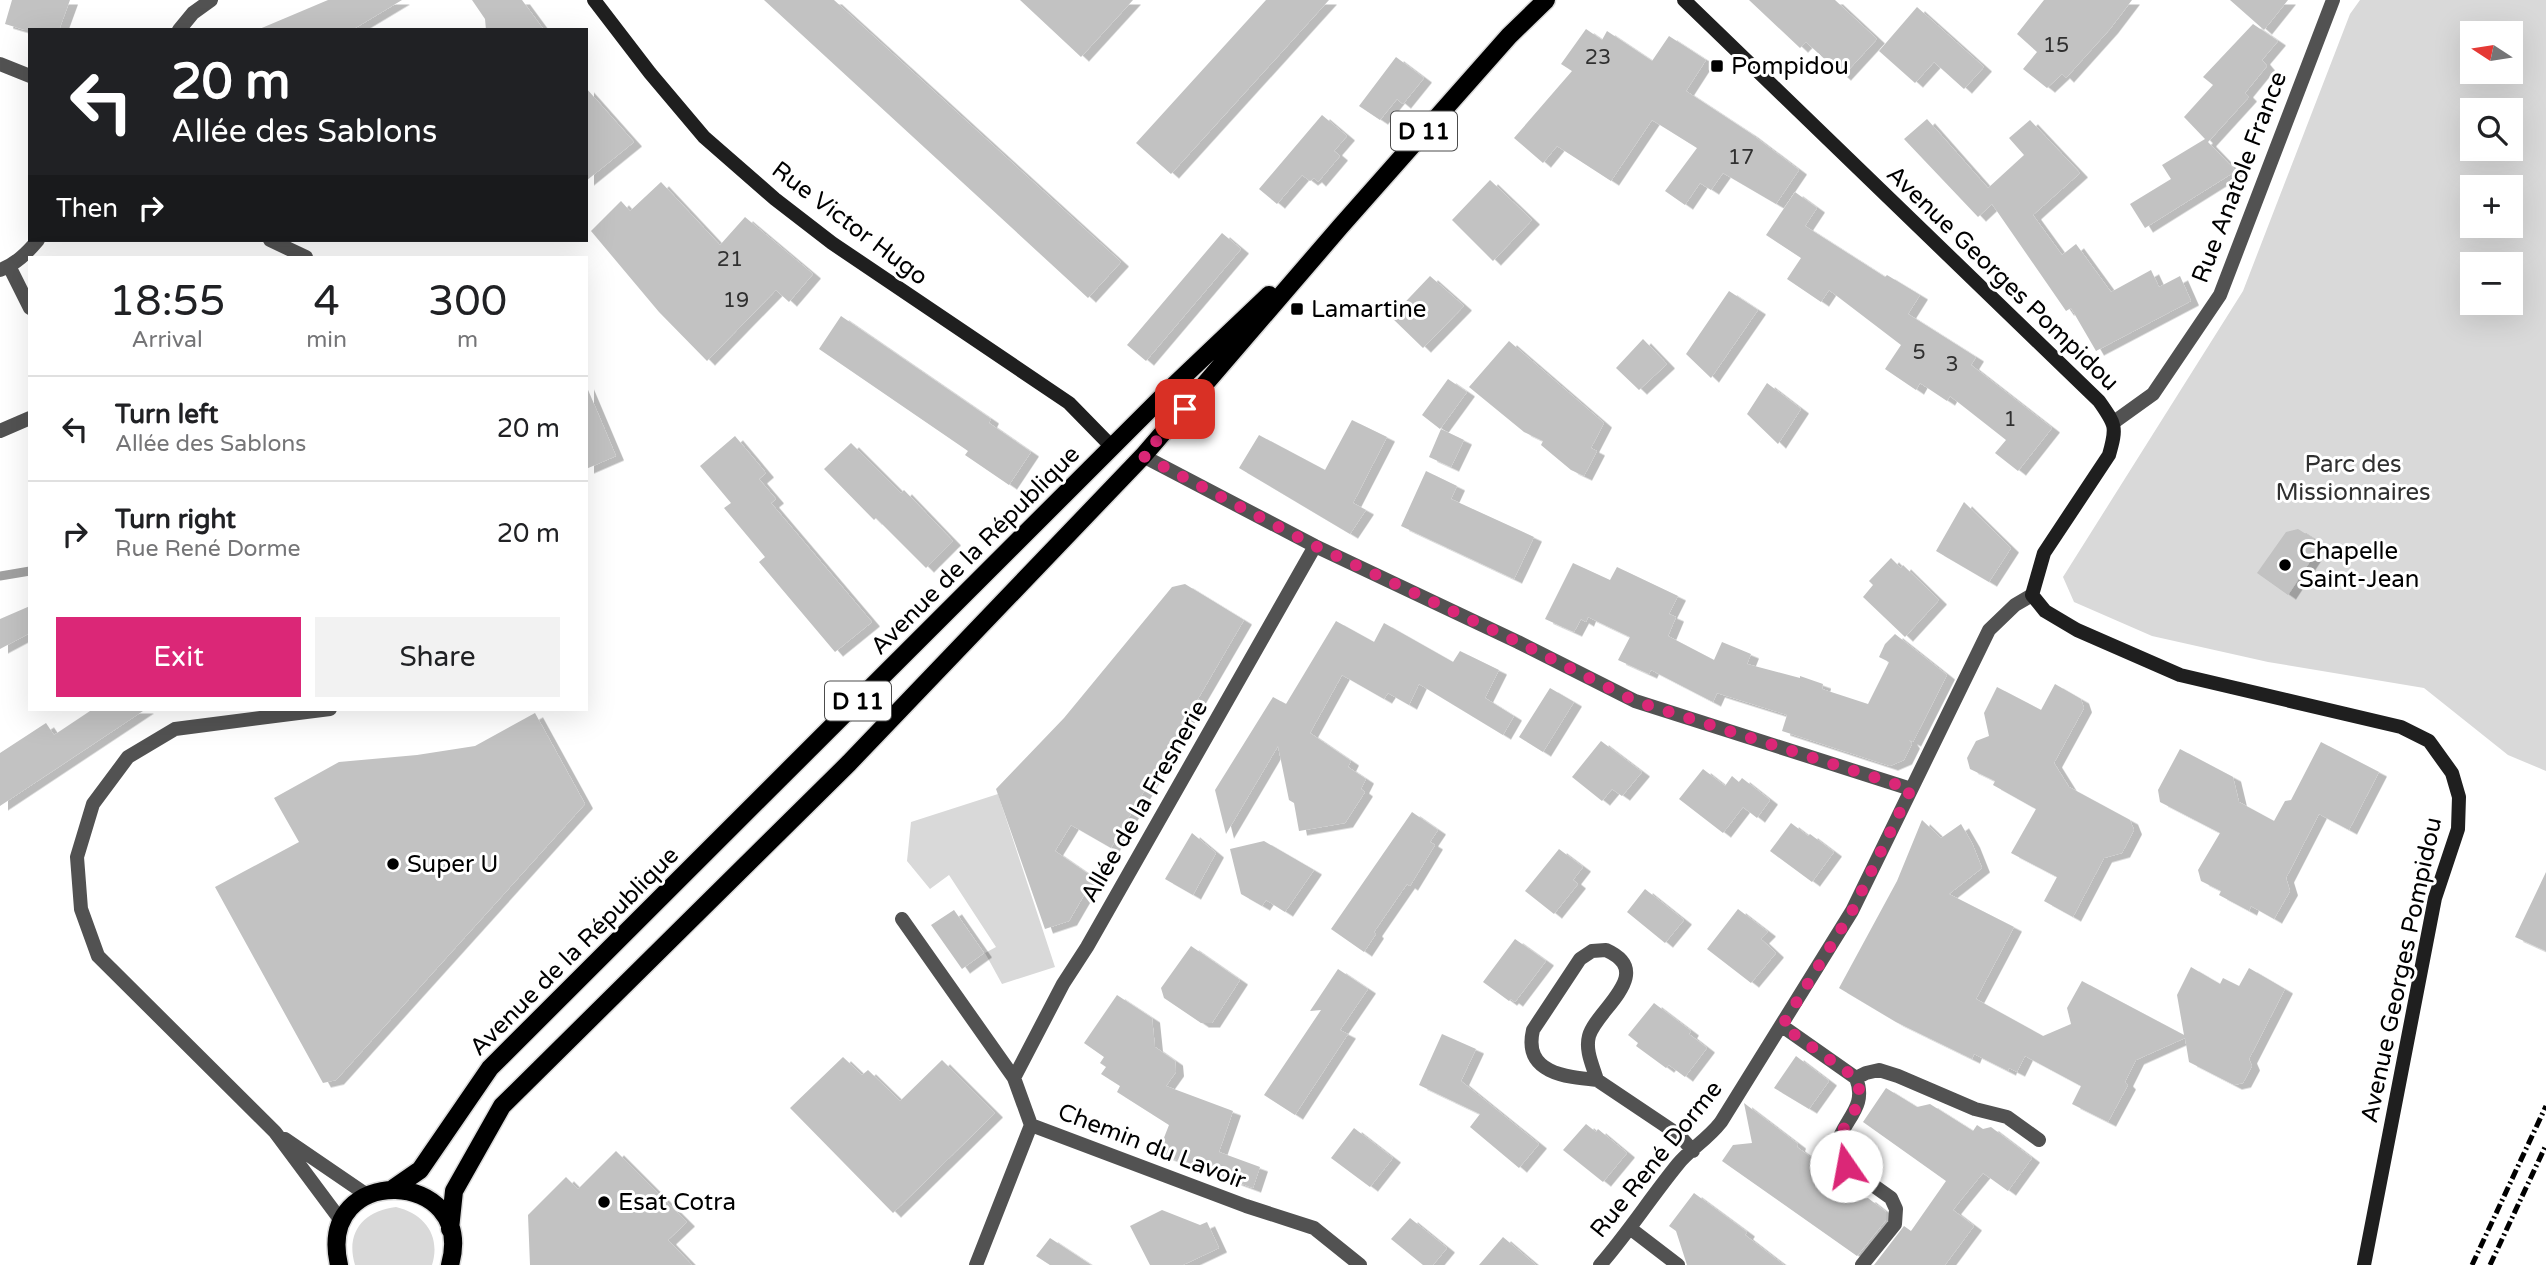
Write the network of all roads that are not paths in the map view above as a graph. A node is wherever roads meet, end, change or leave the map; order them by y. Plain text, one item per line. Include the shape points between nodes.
1 (211, 0) edge
2 (594, 0) edge
3 (1531, 0) edge
4 (1546, 0) edge
5 (1684, 0) edge
6 (2333, 0) edge
7 (181, 28) edge
8 (1509, 36) junction
9 (0, 64) edge
10 (28, 75) edge
11 (1340, 227) junction
12 (36, 242) edge
13 (274, 242) edge
14 (304, 256) edge
15 (5, 268) edge
16 (28, 303) edge
17 (28, 419) edge
18 (2114, 422) junction
19 (0, 431) edge
20 (1112, 447) junction
21 (1143, 456) junction
22 (1315, 546) junction
23 (2032, 594) junction
24 (314, 711) edge
25 (1911, 789) junction
26 (902, 919) dead end
27 (1782, 1026) junction
28 (1014, 1078) junction
29 (1856, 1078) junction
30 (1597, 1080) junction
31 (1031, 1125) junction
32 (275, 1132) junction
33 (2039, 1140) dead end
34 (1693, 1151) junction
35 (394, 1188) junction
36 (367, 1195) junction
37 (342, 1222) junction
38 (450, 1229) junction
39 (1631, 1229) junction
40 (332, 1261) edge
41 (453, 1262) edge
42 (976, 1265) edge
43 (1360, 1265) edge
44 (1600, 1265) edge
45 (1678, 1265) edge
46 (1862, 1265) edge
47 (2364, 1265) edge

1 - 7 street
2 - 20 street, Rue Victor Hugo via 704,138 832,243 1069,403
3 - 8 main road, Avenue de la République / D 11
4 - 8 main road, Avenue de la République / D 11
5 - 18 street, Avenue Georges Pompidou via 2099,401
6 - 18 street, Rue Anatole France via 2220,295 2153,394
8 - 11 main road, Avenue de la République / D 11
9 - 10 street
11 - 20 main road, Avenue de la République / D 11
11 - 21 main road, Avenue de la République / D 11
12 - 15 street
13 - 14 street
15 - 16 street via 16,276
17 - 19 street
18 - 23 street, Avenue Georges Pompidou via 2109,455 2044,552
20 - 35 main road, Avenue de la République / D 11 via 490,1068 420,1170
21 - 22 street
21 - 38 main road, Avenue de la République / D 11 via 849,764 502,1106 454,1191
22 - 25 street via 1635,701
22 - 28 street, Allée de la Fresnerie via 1063,984
23 - 25 street via 1989,630
23 - 47 street, Avenue Georges Pompidou via 2045,611 2077,630 2180,675 2401,727 2430,741 2452,774 2459,797 2458,829 2435,898
24 - 32 street via 175,729 128,757 93,804 77,857 81,909 99,956
25 - 27 street, Rue René Dorme via 1852,911
26 - 28 street, Chemin du Lavoir
27 - 29 street
27 - 34 street, Rue René Dorme via 1721,1122
28 - 31 street, Chemin du Lavoir
29 - 33 street via 1879,1070 1898,1076 1975,1109 2007,1117
29 - 46 street via 1860,1103 1839,1134 1836,1147 1846,1166 1891,1198 1896,1209 1895,1224
30 - 30 street via 1569,1077 1542,1066 1531,1043 1535,1026 1580,959 1592,951 1606,950 1620,959 1626,974 1622,989 1590,1032 1587,1044
30 - 34 street via 1679,1135
31 - 42 street
31 - 43 street, Chemin du Lavoir via 1314,1228
32 - 36 street
32 - 37 street
34 - 39 street, Rue René Dorme via 1680,1161
35 - 36 main road, Avenue de la République
35 - 38 main road, Avenue de la République via 429,1199
36 - 37 main road via 352,1206
37 - 40 main road
38 - 41 main road, Avenue de la République
39 - 44 street, Rue René Dorme
39 - 45 street

